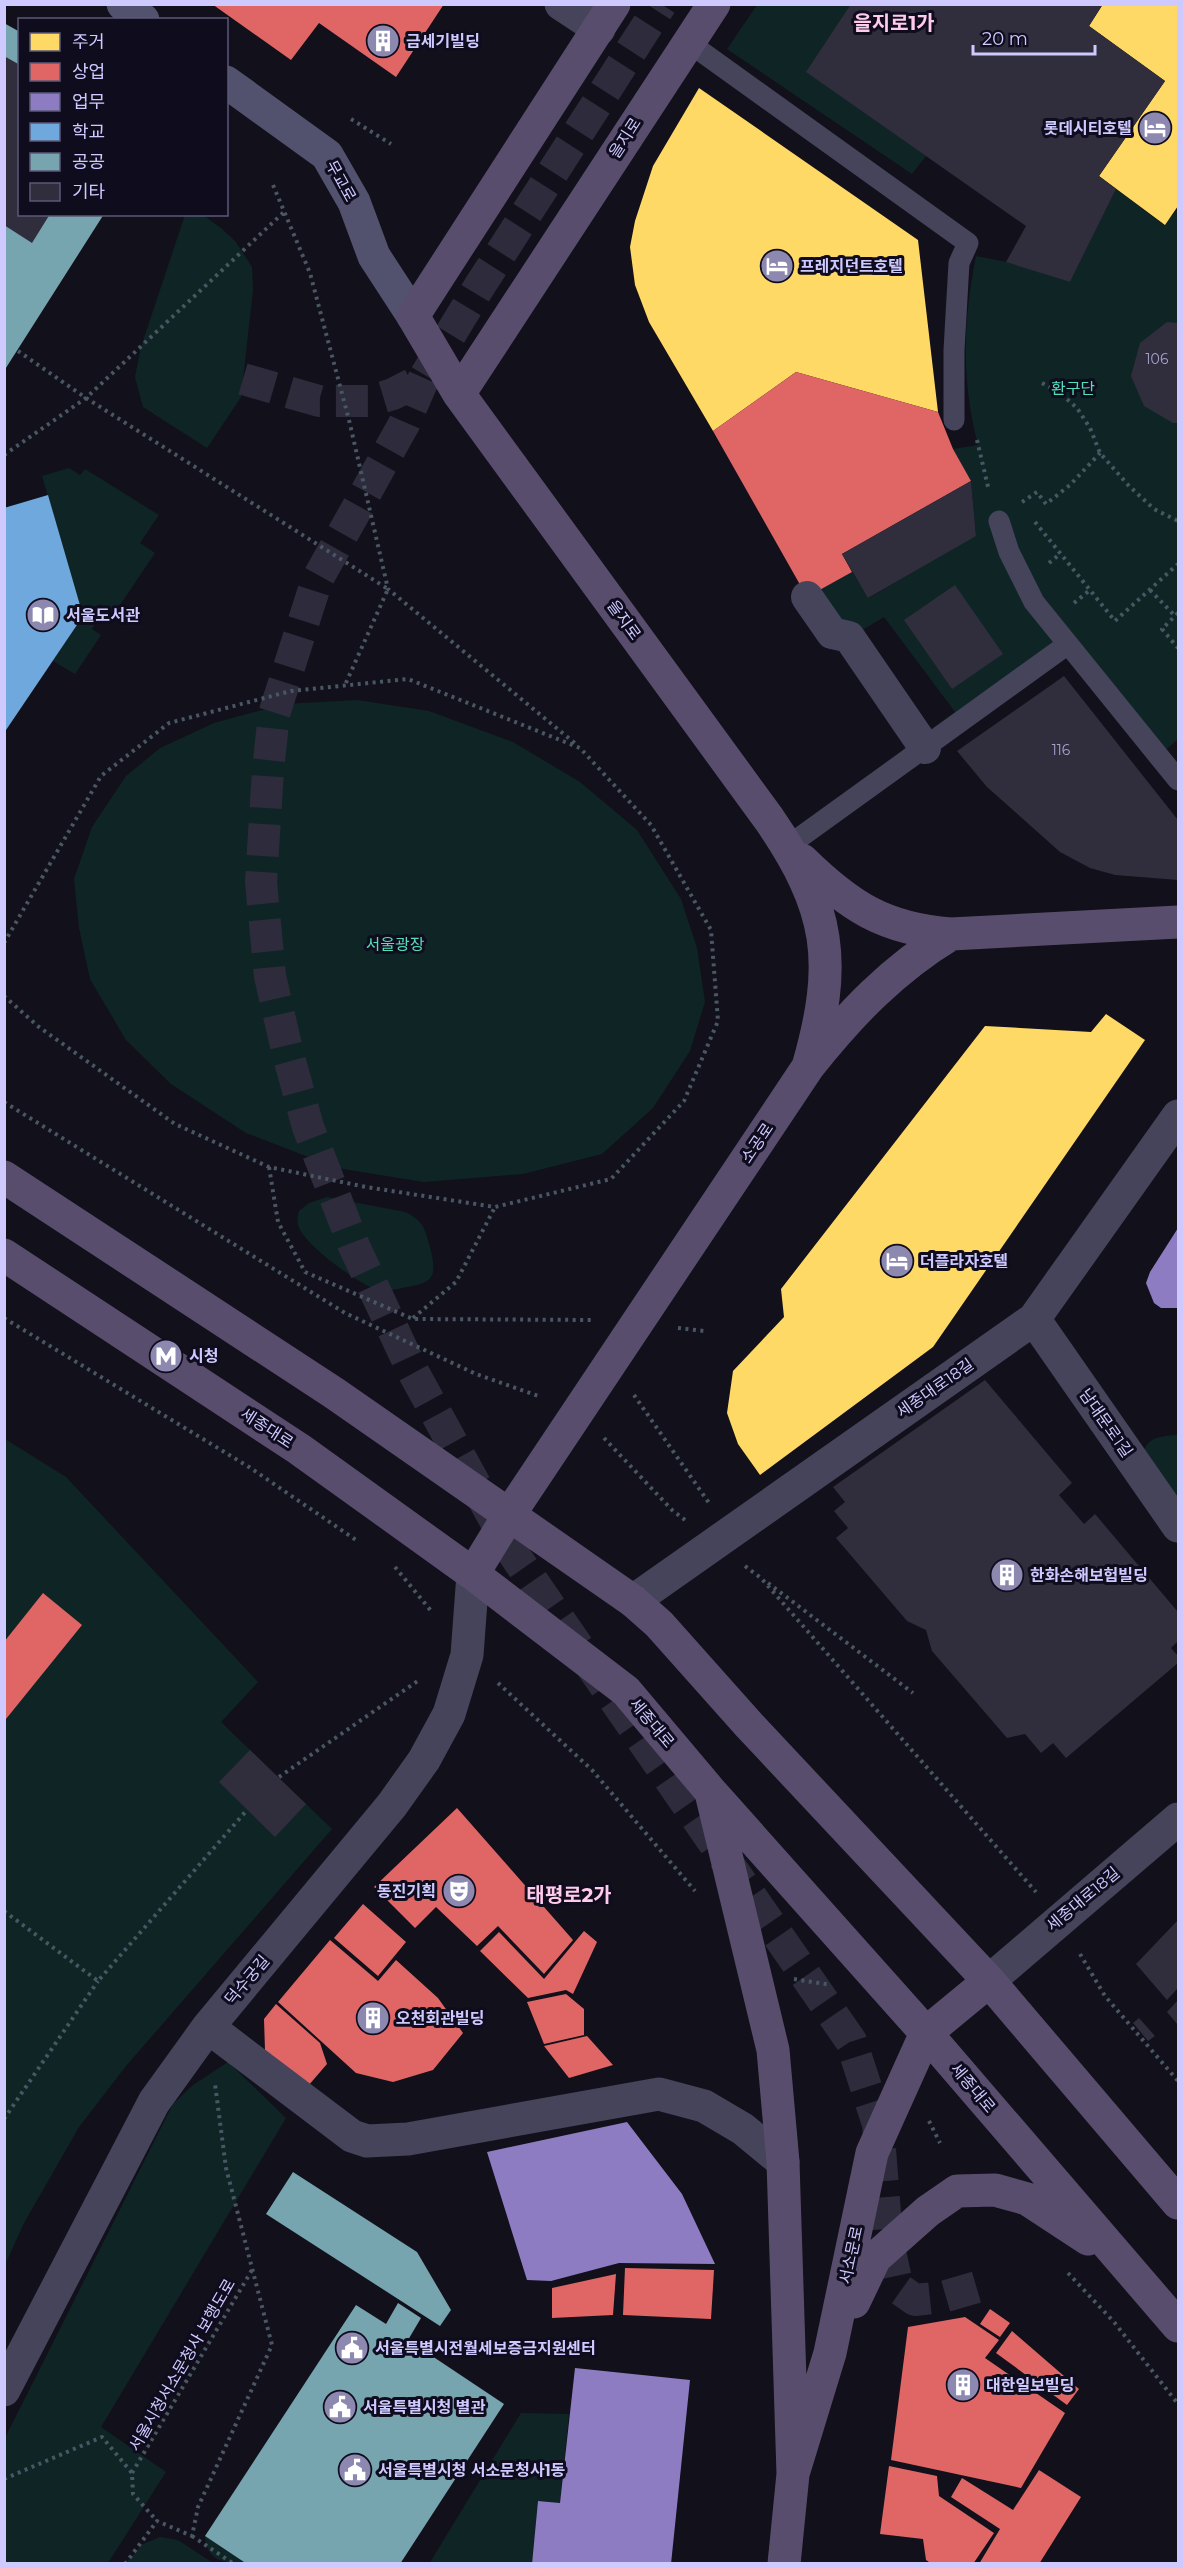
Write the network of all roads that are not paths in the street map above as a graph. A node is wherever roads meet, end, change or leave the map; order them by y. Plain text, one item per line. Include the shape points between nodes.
1 (123, 4) edge
2 (561, 4) edge
3 (714, 4) edge
4 (607, 17) edge
5 (140, 18) edge
6 (688, 42) junction
7 (228, 83) edge
8 (413, 316) junction
9 (459, 394) junction
10 (954, 420) dead end
11 (999, 521) road end
12 (807, 597) dead end
13 (1068, 644) junction
14 (925, 748) junction
15 (1179, 780) edge
16 (788, 846) junction
17 (1179, 922) edge
18 (951, 934) junction
19 (808, 1067) junction
20 (1179, 1116) edge
21 (4, 1177) edge
22 (4, 1255) edge
23 (1034, 1319) junction
24 (509, 1515) junction
25 (1179, 1527) edge
26 (473, 1574) junction
27 (633, 1600) junction
28 (711, 1792) junction
29 (1179, 1819) edge
30 (988, 1981) junction
31 (208, 2027) junction
32 (926, 2033) junction
33 (783, 2162) junction
34 (1179, 2203) edge
35 (1134, 2273) junction
36 (1179, 2326) edge
37 (830, 2353) junction
38 (4, 2390) edge
39 (792, 2475) junction
40 (784, 2564) edge

1 - 5 main road
2 - 4 street
3 - 6 main road, 을지로
4 - 8 main road
6 - 9 main road, 을지로
6 - 10 lane via 968,243 959,263
7 - 8 main road, 무교로 via 327,155 354,202 374,256
8 - 9 main road, 을지로
9 - 16 main road, 을지로
11 - 13 lane via 1009,552 1034,602
12 - 14 street via 832,633 849,637
13 - 14 lane
13 - 15 lane
14 - 16 lane
16 - 18 main road, 을지로 via 841,894 869,913 906,929
16 - 19 main road, 을지로 via 815,900 826,951 823,1006
17 - 18 main road
18 - 19 main road, 소공로 via 879,987
19 - 24 main road, 소공로
20 - 23 street, 세종대로18길
21 - 24 main road via 334,1393
22 - 26 main road, 세종대로 via 298,1449
23 - 25 street, 남대문로1길
23 - 27 street, 세종대로18길
24 - 26 main road, 소공로
24 - 27 main road
26 - 28 main road, 세종대로 via 626,1691
26 - 31 street, 덕수궁길 via 467,1655 449,1714 424,1760 392,1805
27 - 30 main road
28 - 32 main road, 세종대로
28 - 33 main road via 773,2050
29 - 30 street, 세종대로18길
30 - 32 main road, 서소문로
30 - 34 main road
31 - 33 street via 352,2136 367,2141 408,2139 659,2094 704,2106 744,2129
31 - 38 street, 덕수궁길 via 154,2102
32 - 35 main road, 세종대로
32 - 37 main road, 서소문로 via 872,2153
33 - 39 main road
35 - 36 main road, 세종대로
35 - 37 main road via 1076,2229 1027,2199 995,2190 957,2191 875,2258
37 - 39 main road, 서소문로
39 - 40 main road, 서소문로

